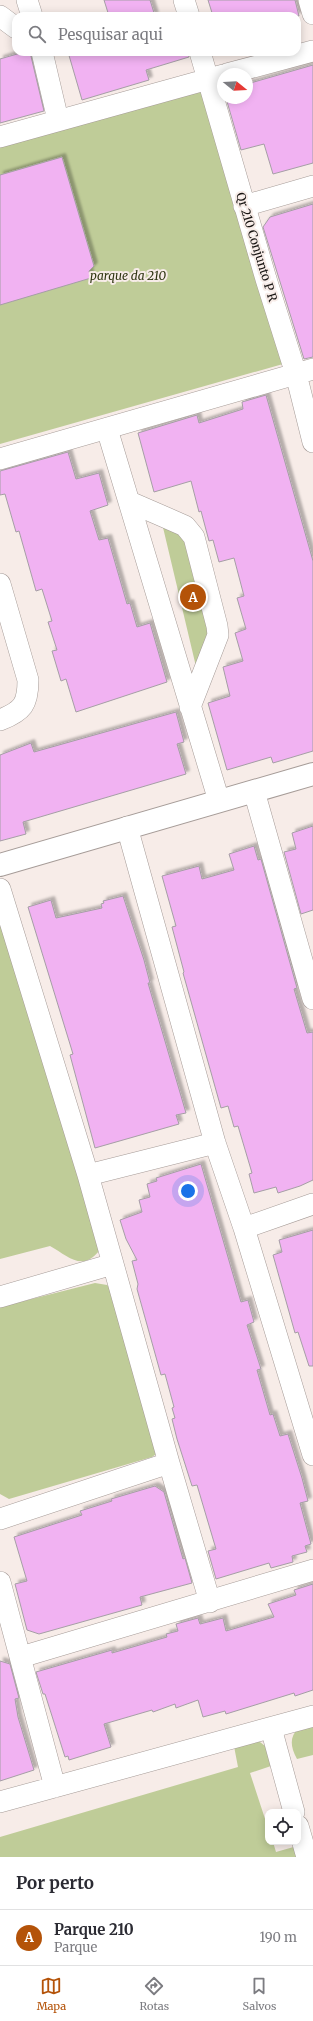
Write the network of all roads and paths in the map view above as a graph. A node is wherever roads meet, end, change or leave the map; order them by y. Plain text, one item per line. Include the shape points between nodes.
1 (27, 0) edge
2 (184, 0) edge
3 (309, 0) edge
4 (31, 12) edge
5 (188, 12) edge
6 (313, 14) edge
7 (0, 16) edge
8 (12, 25) edge
9 (313, 51) edge
10 (301, 54) edge
11 (43, 56) edge
12 (203, 56) edge
13 (294, 56) edge
14 (249, 68) edge
15 (217, 73) edge
16 (217, 77) edge
17 (224, 104) edge
18 (58, 120) junction
19 (0, 137) edge
20 (313, 186) edge
21 (244, 206) junction
22 (304, 372) edge
23 (107, 429) junction
24 (313, 442) edge
25 (0, 459) edge
26 (130, 502) junction
27 (0, 584) edge
28 (190, 707) junction
29 (0, 720) edge
30 (313, 774) edge
31 (254, 791) junction
32 (219, 801) junction
33 (127, 827) junction
34 (0, 865) edge
35 (0, 889) edge
36 (313, 999) edge
37 (215, 1142) junction
38 (88, 1175) junction
39 (313, 1204) edge
40 (244, 1228) junction
41 (113, 1264) junction
42 (0, 1297) edge
43 (313, 1456) edge
44 (169, 1464) junction
45 (0, 1519) edge
46 (313, 1570) edge
47 (0, 1582) edge
48 (210, 1602) junction
49 (21, 1657) junction
50 (313, 1716) edge
51 (271, 1728) junction
52 (55, 1787) junction
53 (0, 1802) edge
54 (293, 1809) edge
55 (301, 1836) edge
56 (307, 1857) edge

1 - 4 street
2 - 5 street
3 - 6 street
7 - 8 street
9 - 10 street
11 - 18 street
12 - 15 street, Qr 210 Conjunto P R
13 - 14 street
16 - 18 street
17 - 21 street, Qr 210 Conjunto P R
18 - 19 street
20 - 21 street
21 - 22 street, Qr 210 Conjunto P R
22 - 23 street
22 - 24 street, Qr 210 Conjunto P R
23 - 25 street
23 - 26 street
26 - 28 street
26 - 28 street via 185,526 194,537 218,635
27 - 29 street via 28,680 28,696 24,704 17,712
28 - 32 street
30 - 31 street
31 - 32 street
31 - 36 street
32 - 33 street
33 - 34 street
33 - 37 street
35 - 38 street
37 - 38 street
37 - 40 street
38 - 41 street
39 - 40 street
40 - 43 street
41 - 42 street
41 - 44 street
44 - 45 street
44 - 48 street
46 - 48 street
47 - 49 street
48 - 49 street
49 - 52 street
50 - 51 street
51 - 52 street
51 - 54 street
52 - 53 street
55 - 56 street

